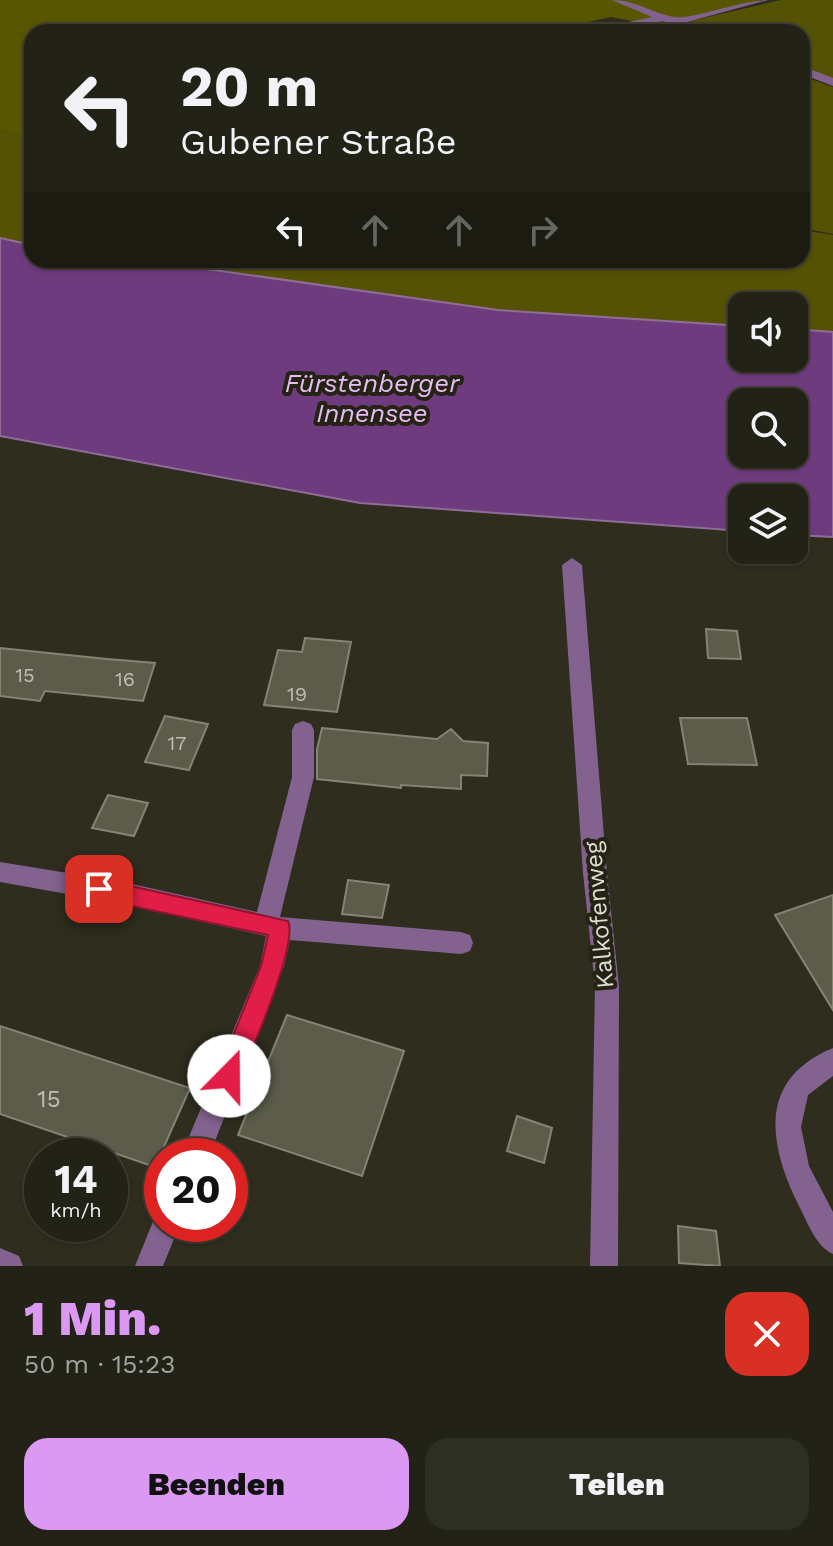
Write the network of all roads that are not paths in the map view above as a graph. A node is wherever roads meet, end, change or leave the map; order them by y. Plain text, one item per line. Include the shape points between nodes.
1 (618, 0) edge
2 (762, 0) edge
3 (669, 20) junction
4 (643, 24) edge
5 (680, 24) edge
6 (810, 73) edge
7 (833, 82) edge
8 (572, 565) dead end
9 (303, 730) dead end
10 (0, 872) edge
11 (273, 927) junction
12 (461, 943) dead end
13 (833, 1061) edge
14 (202, 1138) edge
15 (833, 1240) edge
16 (159, 1242) edge
17 (0, 1262) edge
18 (9, 1266) edge
19 (149, 1266) edge
20 (604, 1266) edge

1 - 3 street
2 - 3 street
3 - 4 street
3 - 5 street
6 - 7 street
8 - 20 street, Kalkofenweg via 607,986
9 - 11 street via 303,777
10 - 11 street
11 - 12 street
11 - 14 street via 272,966
13 - 15 street via 799,1084 786,1121 797,1176
16 - 19 street
17 - 18 street

